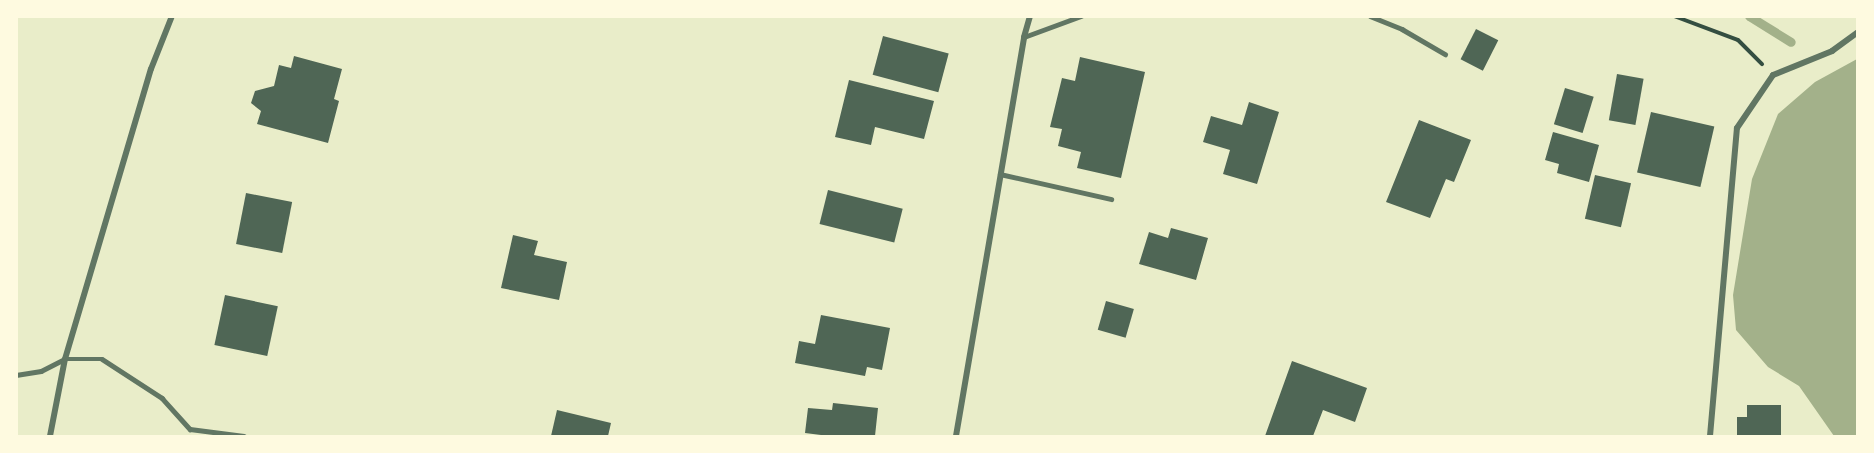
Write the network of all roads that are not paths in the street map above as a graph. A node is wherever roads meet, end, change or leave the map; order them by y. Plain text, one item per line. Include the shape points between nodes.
1 (172, 16) edge
2 (1030, 16) edge
3 (1081, 16) edge
4 (1370, 16) edge
5 (1857, 32) edge
6 (1024, 37) junction
7 (1445, 54) dead end
8 (1000, 174) junction
9 (1111, 199) dead end
10 (64, 359) junction
11 (16, 375) edge
12 (50, 436) edge
13 (244, 436) edge
14 (956, 436) edge
15 (1710, 436) edge

1 - 10 street via 151,69
2 - 6 street
3 - 6 lane
4 - 7 lane
5 - 15 street via 1832,51 1773,75 1737,129
6 - 8 street
8 - 9 lane
8 - 14 street
10 - 11 lane via 41,371
10 - 12 street
10 - 13 lane via 102,359 162,398 190,429

